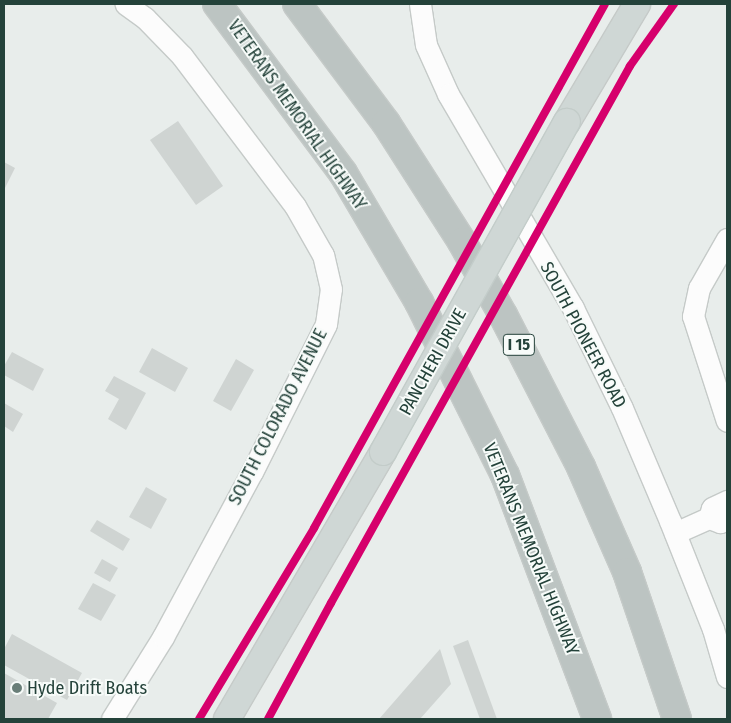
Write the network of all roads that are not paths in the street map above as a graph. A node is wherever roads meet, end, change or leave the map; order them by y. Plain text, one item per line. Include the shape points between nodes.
1 (126, 4) edge
2 (217, 4) edge
3 (297, 4) edge
4 (420, 4) edge
5 (637, 4) edge
6 (727, 239) edge
7 (725, 408) edge
8 (727, 501) edge
9 (718, 518) edge
10 (675, 533) junction
11 (727, 677) edge
12 (112, 719) edge
13 (227, 719) edge
14 (597, 719) edge
15 (677, 719) edge

1 - 12 street, SOUTH COLORADO AVENUE via 145,18 182,56 295,206 322,255 331,289 326,324 252,472 163,637
2 - 14 highway, VETERANS MEMORIAL HIGHWAY via 343,173 419,302 505,476
3 - 15 highway, I 15 via 386,123 462,242 503,315 581,467 627,572
4 - 10 street, SOUTH PIONEER ROAD via 426,45 448,94 572,308 622,408
5 - 13 main road, PANCHERI DRIVE, bridge via 567,122 383,452
6 - 7 street via 699,288 693,316
8 - 9 street via 712,508
9 - 10 street
10 - 11 street, SOUTH PIONEER ROAD via 713,629

